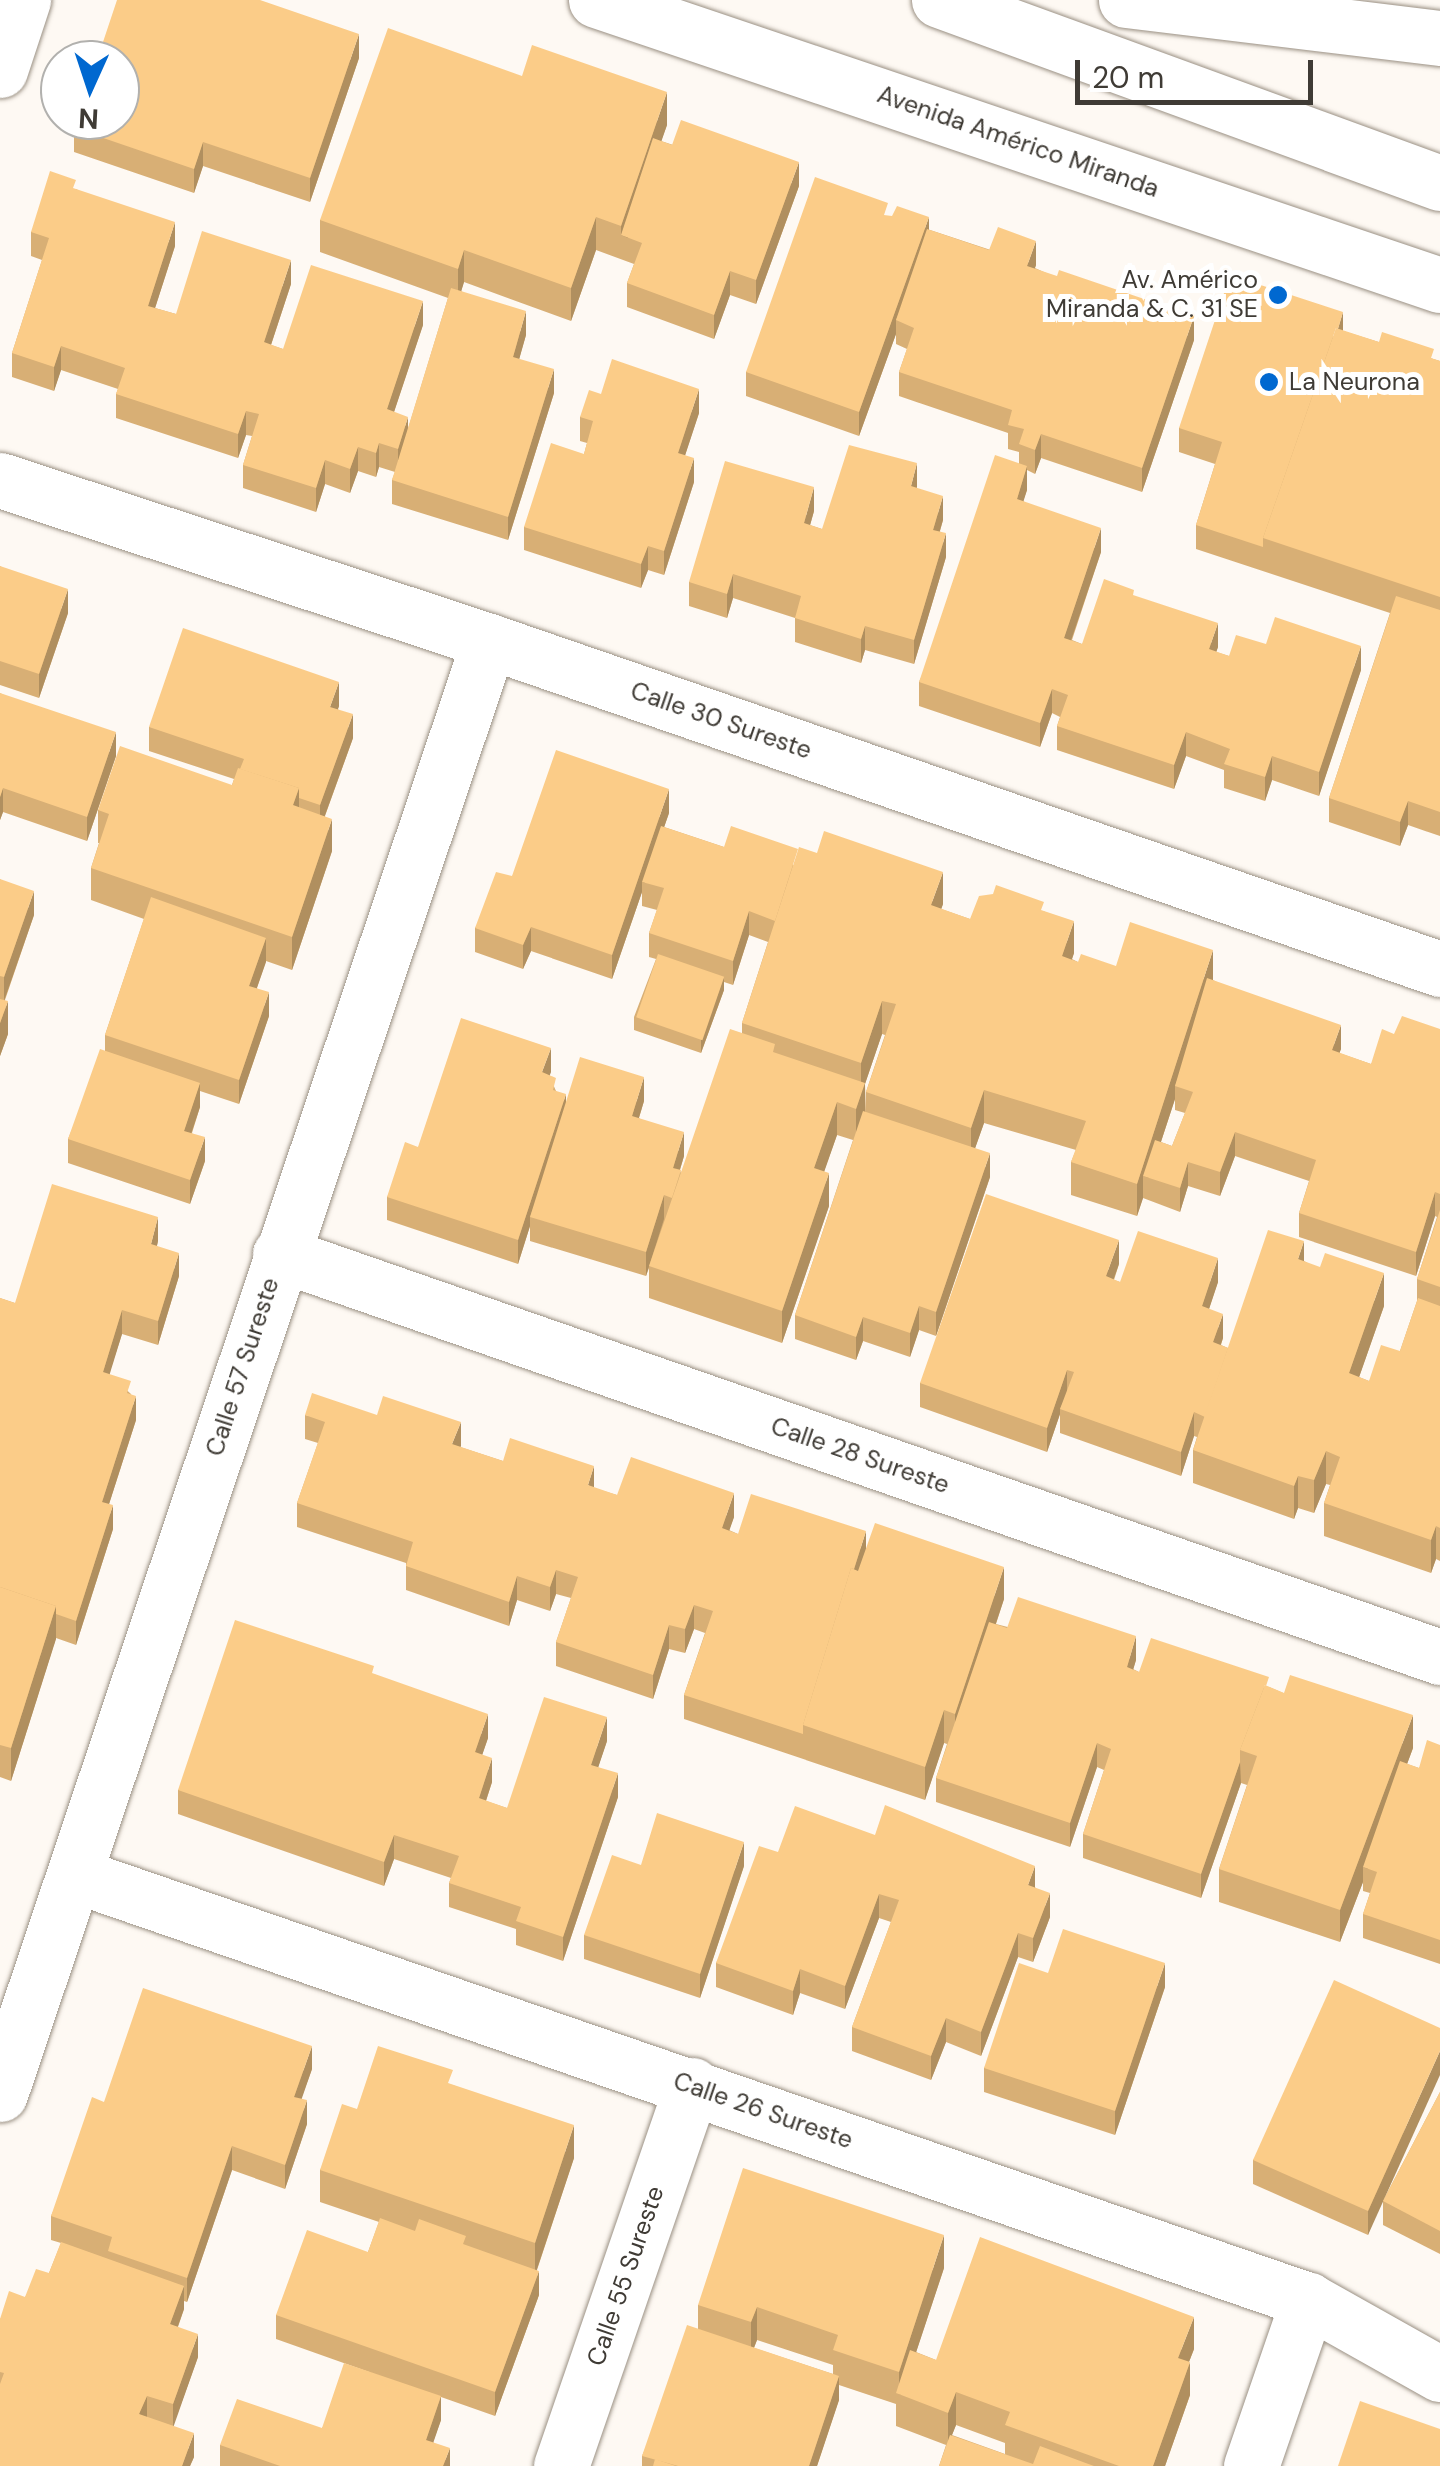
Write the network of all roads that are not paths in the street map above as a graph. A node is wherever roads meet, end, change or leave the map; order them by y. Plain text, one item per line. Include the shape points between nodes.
1 (23, 0) edge
2 (596, 0) edge
3 (938, 0) edge
4 (1126, 0) edge
5 (1440, 38) edge
6 (0, 70) edge
7 (1440, 183) edge
8 (1440, 284) edge
9 (0, 480) edge
10 (489, 640) junction
11 (1440, 969) edge
12 (280, 1254) junction
13 (1440, 1657) edge
14 (75, 1875) junction
15 (692, 2086) junction
16 (0, 2094) edge
17 (1308, 2300) junction
18 (1440, 2374) edge
19 (562, 2466) edge
20 (1252, 2466) edge

1 - 6 street
2 - 8 street, Avenida Américo Miranda
3 - 7 street
4 - 5 street
9 - 10 street, Calle 30 Sureste
10 - 11 street, Calle 30 Sureste
10 - 12 street, Calle 57 Sureste
12 - 13 street, Calle 28 Sureste
12 - 14 street, Calle 57 Sureste
14 - 15 street, Calle 26 Sureste
14 - 16 street, Calle 57 Sureste
15 - 17 street, Calle 26 Sureste
15 - 19 street, Calle 55 Sureste
17 - 18 street, Calle 26 Sureste
17 - 20 street

